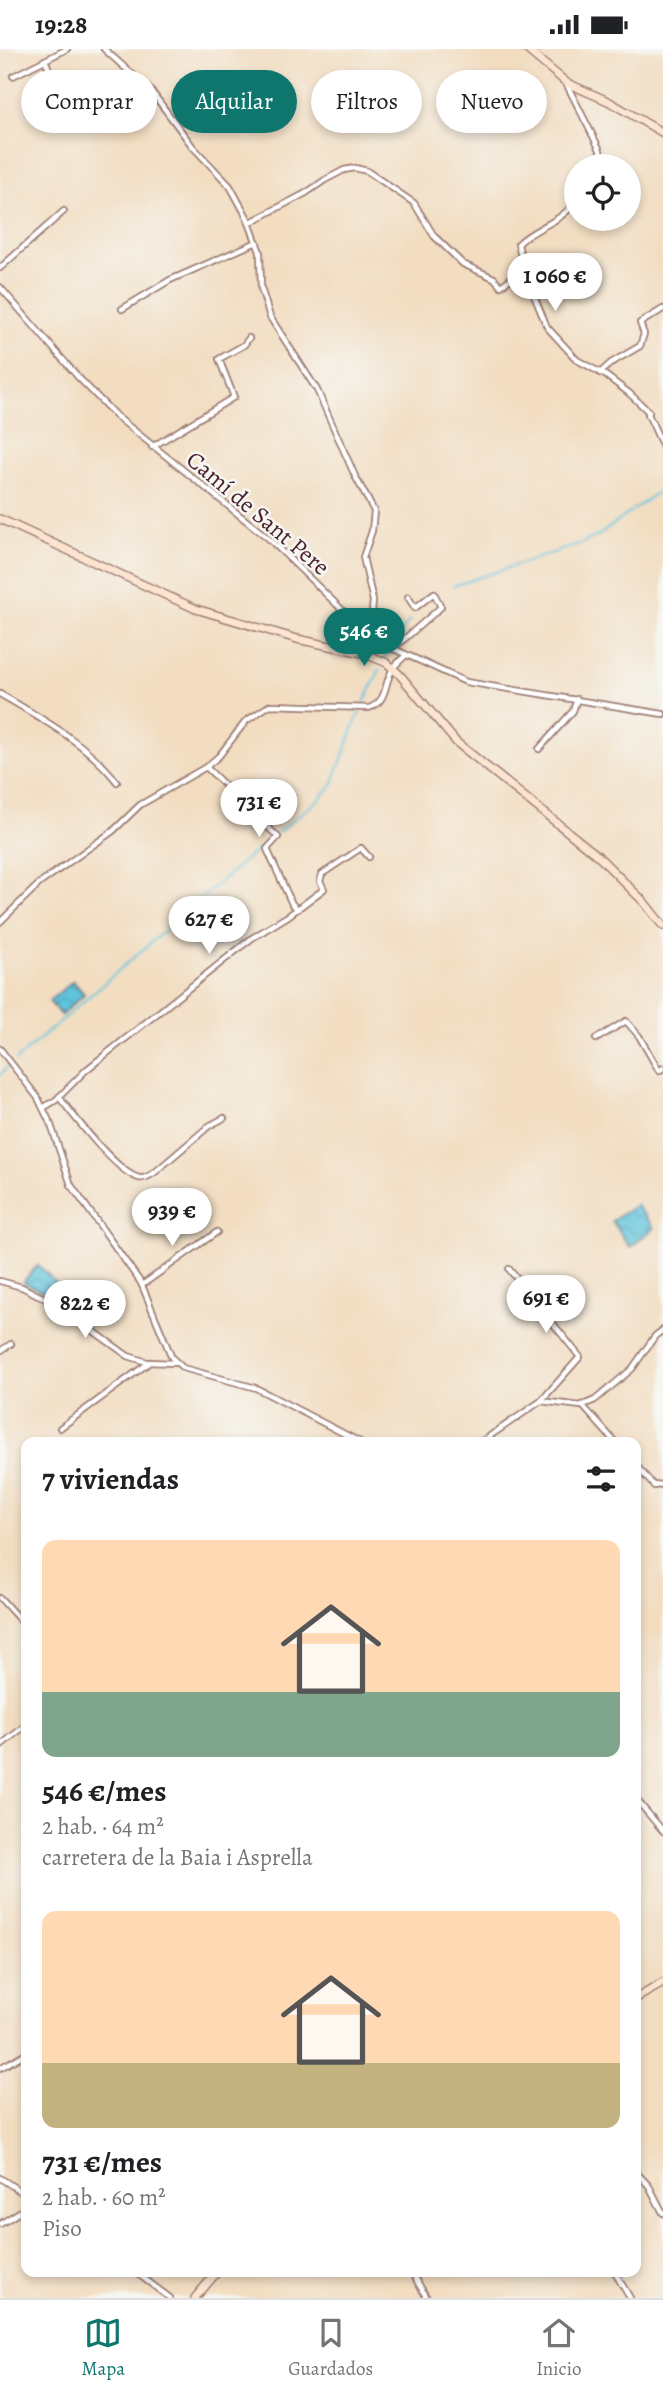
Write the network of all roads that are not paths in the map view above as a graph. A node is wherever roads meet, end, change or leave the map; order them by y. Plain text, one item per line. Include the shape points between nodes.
1 (67, 49) edge
2 (104, 49) edge
3 (526, 49) edge
4 (45, 60) junction
5 (49, 70) edge
6 (13, 76) dead end
7 (567, 83) junction
8 (663, 133) edge
9 (600, 154) edge
10 (64, 211) dead end
11 (564, 216) edge
12 (249, 222) junction
13 (257, 242) junction
14 (0, 268) edge
15 (523, 269) junction
16 (0, 287) edge
17 (122, 309) dead end
18 (663, 309) edge
19 (249, 338) dead end
20 (600, 373) junction
21 (152, 447) junction
22 (663, 447) edge
23 (0, 519) edge
24 (408, 597) dead end
25 (367, 633) junction
26 (393, 649) junction
27 (406, 655) junction
28 (393, 668) junction
29 (0, 694) edge
30 (577, 699) junction
31 (663, 714) edge
32 (539, 749) dead end
33 (206, 767) junction
34 (117, 782) dead end
35 (369, 857) dead end
36 (298, 909) junction
37 (0, 922) edge
38 (663, 926) edge
39 (596, 1039) dead end
40 (0, 1049) edge
41 (663, 1068) edge
42 (59, 1097) junction
43 (43, 1108) junction
44 (224, 1118) dead end
45 (217, 1232) dead end
46 (509, 1269) dead end
47 (0, 1281) edge
48 (142, 1285) junction
49 (663, 1330) edge
50 (12, 1344) dead end
51 (0, 1351) edge
52 (151, 1362) junction
53 (175, 1363) junction
54 (541, 1401) junction
55 (582, 1405) junction
56 (60, 1428) dead end
57 (350, 1437) edge
58 (488, 1437) edge
59 (611, 1437) edge
60 (641, 1471) edge
61 (663, 1484) edge
62 (0, 1598) edge
63 (21, 1621) edge
64 (21, 1729) edge
65 (0, 1746) edge
66 (641, 1805) edge
67 (663, 1831) edge
68 (663, 1983) edge
69 (641, 1996) edge
70 (21, 2056) edge
71 (0, 2068) edge
72 (641, 2177) edge
73 (0, 2178) edge
74 (21, 2192) edge
75 (21, 2212) edge
76 (663, 2213) edge
77 (0, 2224) edge
78 (142, 2277) edge
79 (213, 2277) edge
80 (414, 2277) edge
81 (618, 2277) edge
82 (170, 2298) edge
83 (195, 2298) edge
84 (426, 2298) edge
85 (630, 2298) edge

1 - 4 street
2 - 12 street via 152,92 193,147 230,186
3 - 7 main road
4 - 5 street
4 - 6 street
7 - 8 main road
7 - 9 street
10 - 14 street
11 - 15 street via 518,244
12 - 13 street
12 - 15 street via 355,168 414,202 434,236 463,264 501,286
13 - 17 street via 170,280
13 - 25 street via 261,288 270,317 317,390 374,511 363,557 373,601
15 - 20 street via 547,327 577,360
16 - 21 street, Camí de Sant Pere via 98,399
18 - 20 street via 640,323 644,334 640,346
19 - 21 street via 219,359 234,397
20 - 22 street via 648,413
21 - 25 street, Camí de Sant Pere via 268,538
23 - 28 main road via 196,609 363,653
24 - 26 street via 415,608 434,593 441,607
25 - 26 street, Camí de Sant Pere
26 - 27 street, Camí de Sant Pere
27 - 28 street
27 - 30 street, Camí de Sant Pere via 466,682
28 - 33 street via 377,705 270,705 246,722
28 - 38 main road via 456,742 598,856
29 - 34 street via 84,747
30 - 31 street, Camí de Sant Pere
30 - 32 street via 573,711
33 - 36 street via 278,837 267,849
33 - 37 street via 140,805 113,831 40,883
35 - 36 street via 360,848 322,874 324,889
36 - 42 street via 252,937 86,1070
39 - 41 street via 626,1021 659,1071
40 - 43 street
42 - 43 street
42 - 44 street via 102,1148 137,1178 154,1173
43 - 48 street via 71,1185
45 - 48 street
46 - 54 street via 580,1357
47 - 52 street via 56,1304 128,1356
48 - 53 street
49 - 55 street via 624,1377
50 - 51 street
52 - 53 street
52 - 56 street
53 - 57 street via 256,1388
54 - 55 street
54 - 58 street
55 - 59 street
60 - 61 street via 654,1486
62 - 63 street
64 - 65 street
66 - 67 street
68 - 69 main road
70 - 71 street
72 - 76 street
73 - 74 street
75 - 77 street
78 - 82 street
79 - 83 main road
80 - 84 street
81 - 85 street

